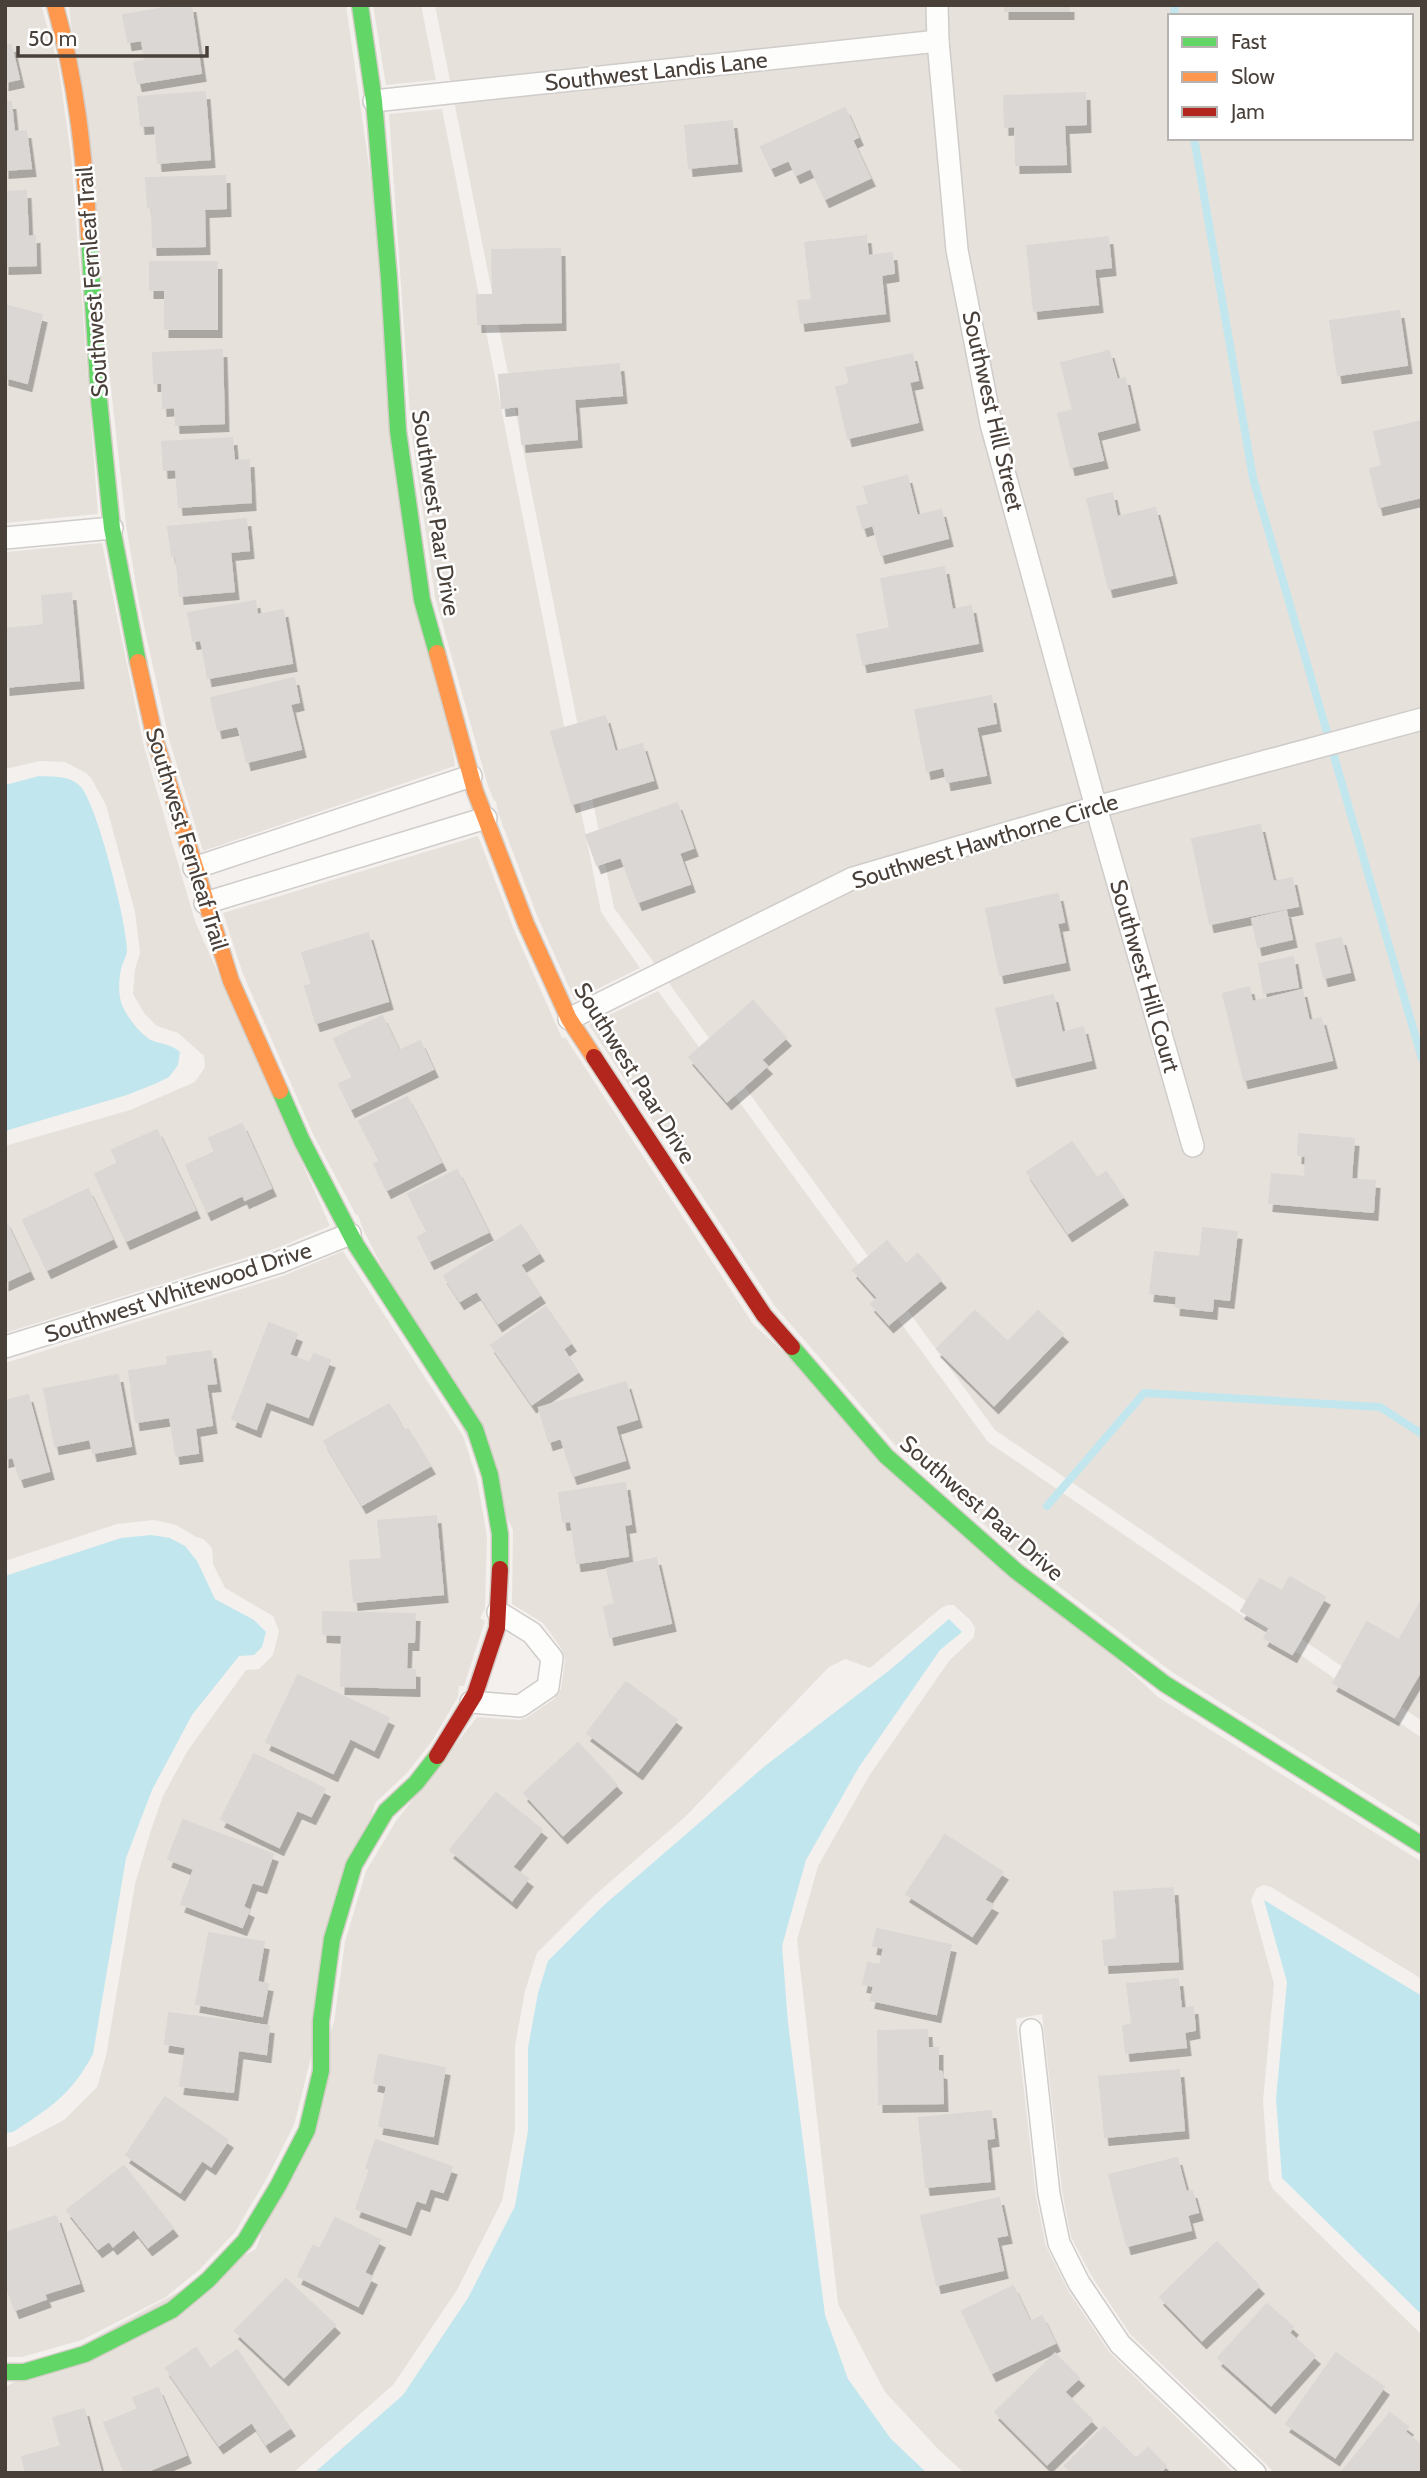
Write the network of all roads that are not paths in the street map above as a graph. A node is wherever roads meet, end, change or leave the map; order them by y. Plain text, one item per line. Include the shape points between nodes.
1 (55, 5) edge
2 (360, 5) edge
3 (936, 5) edge
4 (938, 41) junction
5 (374, 101) junction
6 (112, 528) junction
7 (5, 538) edge
8 (1422, 719) edge
9 (471, 776) junction
10 (1096, 807) junction
11 (485, 818) junction
12 (194, 868) junction
13 (205, 903) junction
14 (569, 1019) junction
15 (1193, 1146) dead end
16 (350, 1234) junction
17 (5, 1347) edge
18 (498, 1612) junction
19 (471, 1702) junction
20 (1422, 1845) edge
21 (1031, 2031) dead end
22 (5, 2372) edge
23 (1255, 2473) edge

1 - 6 street, Southwest Fernleaf Trail via 71,60 84,153
2 - 5 street, Southwest Paar Drive
3 - 4 street, Southwest Hill Street
4 - 5 street, Southwest Landis Lane
4 - 10 street, Southwest Hill Street via 957,250 989,410
5 - 9 street, Southwest Paar Drive via 398,431 418,574
6 - 7 street
6 - 12 street, Southwest Fernleaf Trail via 156,743
8 - 10 street, Southwest Hawthorne Circle
9 - 11 street, Southwest Paar Drive
9 - 12 street
10 - 14 street, Southwest Hawthorne Circle via 853,878
10 - 15 street, Southwest Hill Court
11 - 13 street
11 - 14 street, Southwest Paar Drive
12 - 13 street, Southwest Fernleaf Trail
13 - 16 street, Southwest Fernleaf Trail via 231,981 302,1141
14 - 20 street, Southwest Paar Drive via 764,1315 886,1456 1016,1572 1165,1684
16 - 17 street, Southwest Whitewood Drive via 280,1262
16 - 18 street, Southwest Fernleaf Trail via 475,1429 500,1534
18 - 19 street, Southwest Fernleaf Trail via 498,1628
18 - 19 street via 532,1633 552,1658 548,1687 520,1706
19 - 22 street, Southwest Fernleaf Trail via 442,1750 386,1811 354,1865 332,1939 321,2021 321,2071 307,2130 245,2241 172,2310 85,2354 24,2372
21 - 23 street via 1049,2194 1059,2243 1079,2283 1120,2344

